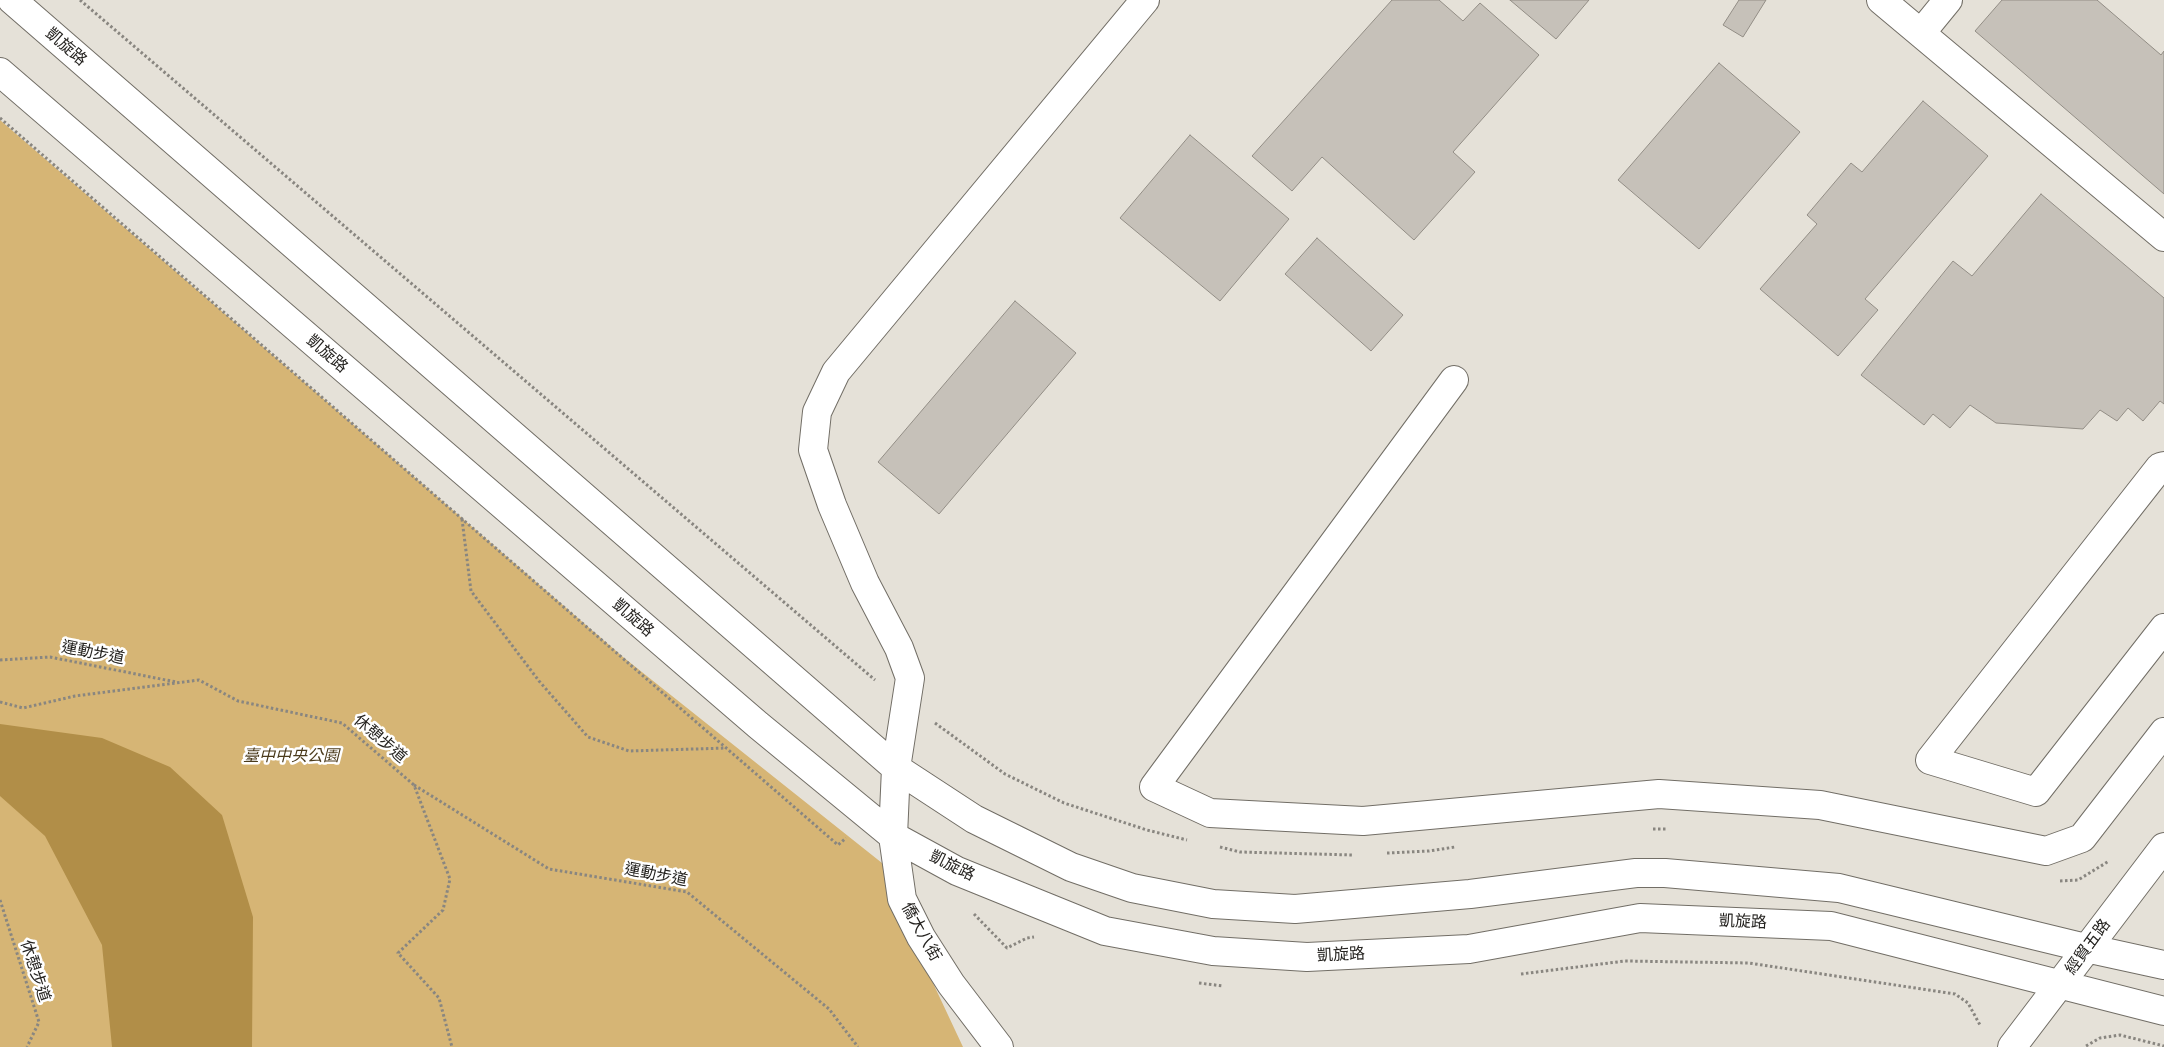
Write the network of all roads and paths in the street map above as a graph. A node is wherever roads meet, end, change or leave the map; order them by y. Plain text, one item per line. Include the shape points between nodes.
1 (12, 0) edge
2 (80, 0) edge
3 (1145, 0) edge
4 (1881, 0) edge
5 (1948, 0) edge
6 (1920, 33) junction
7 (0, 72) edge
8 (0, 118) edge
9 (2164, 237) edge
10 (1454, 380) dead end
11 (2164, 466) edge
12 (462, 519) junction
13 (2164, 628) edge
14 (0, 660) edge
15 (180, 682) junction
16 (0, 702) edge
17 (906, 702) junction
18 (2164, 732) edge
19 (728, 748) junction
20 (896, 768) junction
21 (414, 785) junction
22 (1651, 829) dead end
23 (1670, 829) dead end
24 (893, 836) junction
25 (1193, 841) dead end
26 (838, 845) dead end
27 (1212, 845) dead end
28 (1458, 846) dead end
29 (2164, 847) edge
30 (1361, 854) dead end
31 (1380, 854) dead end
32 (2109, 861) dead end
33 (2055, 882) dead end
34 (0, 900) edge
35 (2086, 948) junction
36 (2164, 965) edge
37 (2061, 985) junction
38 (2164, 1011) edge
39 (2086, 1046) edge
40 (2164, 1046) edge
41 (27, 1047) edge
42 (452, 1047) edge
43 (858, 1047) edge
44 (998, 1047) edge
45 (2012, 1047) edge

1 - 20 street, 凱旋路
2 - 17 path via 868,674
3 - 17 street, 僑大八街 via 836,372 817,412 814,450 832,505 910,678
4 - 6 street
5 - 6 street
6 - 9 street
7 - 24 street, 凱旋路 via 750,719
8 - 12 path
10 - 18 street via 1154,787 1210,813 1363,822 1659,794 1820,805 2046,851 2082,838
11 - 13 street via 2160,466 1930,760 2036,792
12 - 19 path
12 - 19 path via 471,590 539,681 588,736 629,751
14 - 15 path, 運動步道 via 50,657
15 - 16 path, 休憩步道 via 75,696 23,708
15 - 21 path, 休憩步道 via 200,680 238,702 342,722
17 - 20 street, 僑大八街
17 - 25 path via 1005,774 1064,803
19 - 26 path
20 - 24 street, 僑大八街
20 - 35 street, 凱旋路 via 974,819 1071,867 1132,888 1213,904 1295,909 1470,894 1636,873 1665,873 1839,888
21 - 42 path, 休憩步道 via 450,879 443,910 398,953 439,998
21 - 43 path, 運動步道 via 549,869 688,892 828,1009
22 - 23 path
24 - 37 street, 凱旋路 via 957,870 1105,931 1213,951 1307,957 1469,949 1640,918 1659,918 1831,926
24 - 44 street, 僑大八街 via 902,899 951,984
27 - 30 path via 1240,852
28 - 31 path
29 - 35 street, 經貿五路
32 - 33 path via 2078,880
34 - 41 path, 休憩步道 via 39,1022
35 - 36 street, 凱旋路
35 - 37 street, 經貿五路
37 - 38 street, 凱旋路
37 - 45 street, 經貿五路
39 - 40 path via 2100,1038 2120,1036

